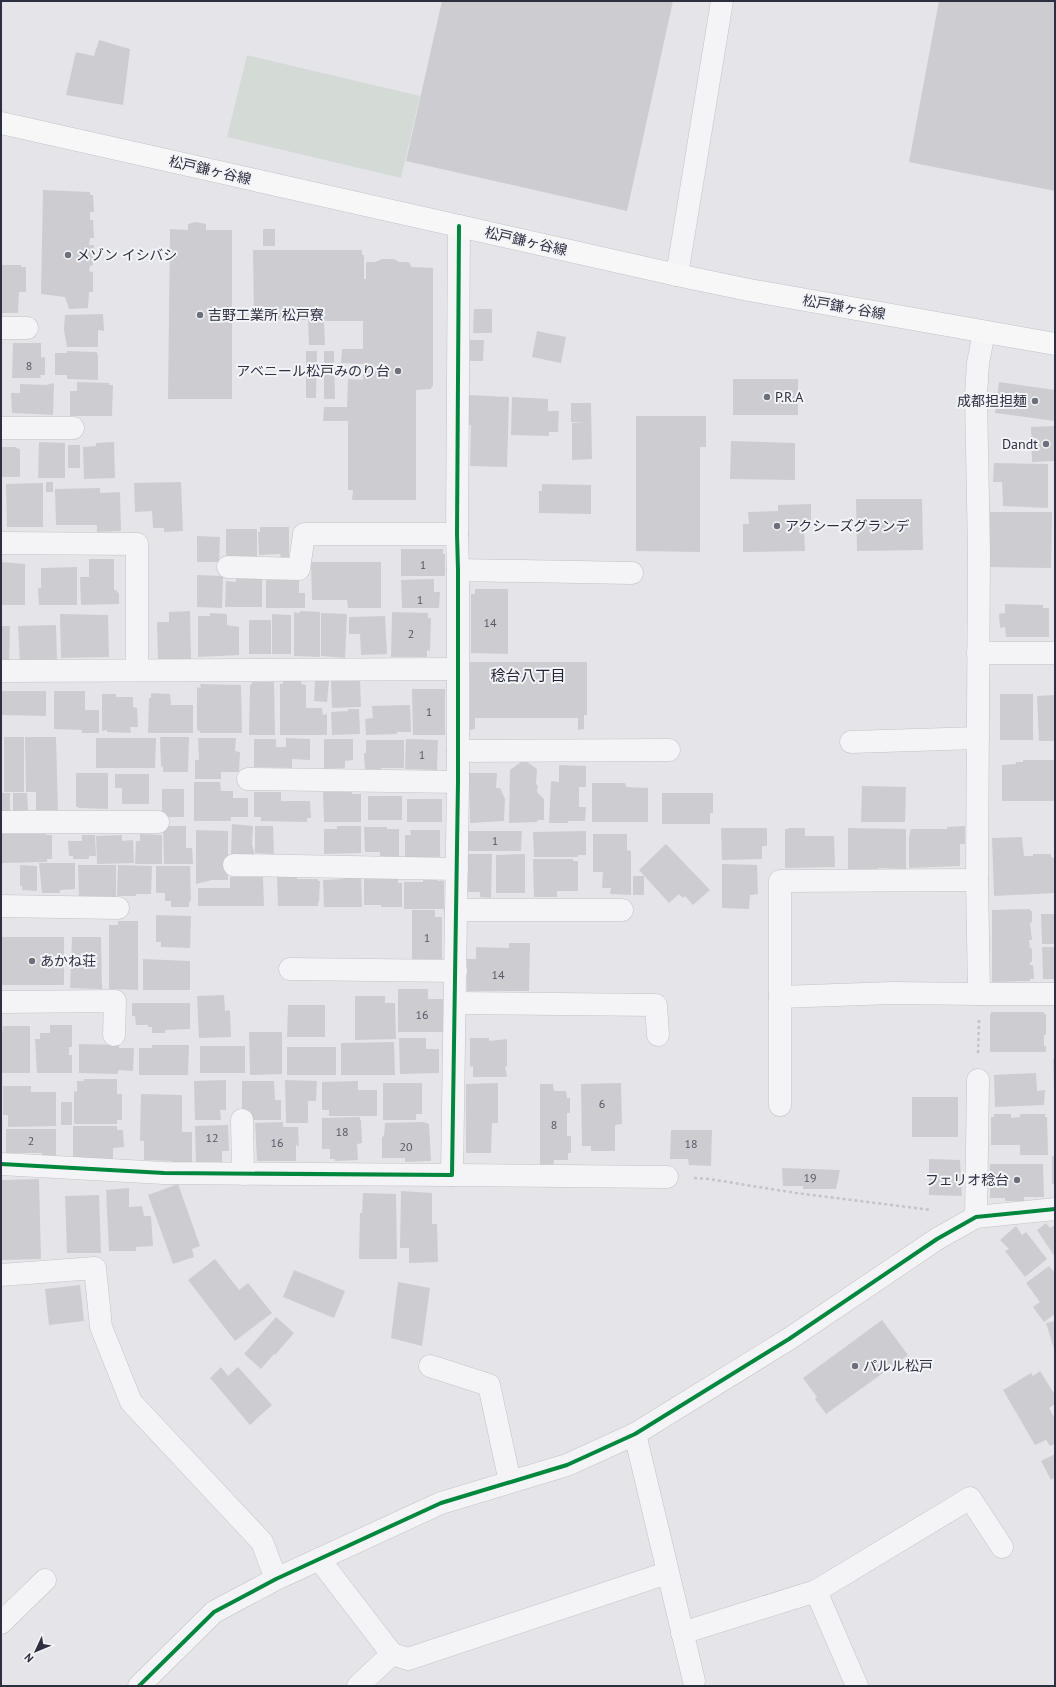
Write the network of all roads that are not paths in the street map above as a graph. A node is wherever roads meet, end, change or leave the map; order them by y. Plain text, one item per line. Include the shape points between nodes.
1 (722, 1) edge
2 (1, 123) edge
3 (459, 226) junction
4 (677, 275) junction
5 (1, 328) edge
6 (27, 328) dead end
7 (984, 332) junction
8 (1055, 344) edge
9 (1, 428) edge
10 (73, 428) dead end
11 (457, 534) junction
12 (1, 543) edge
13 (228, 567) dead end
14 (458, 570) junction
15 (632, 573) dead end
16 (978, 653) junction
17 (1055, 653) edge
18 (458, 669) junction
19 (137, 670) junction
20 (1, 671) edge
21 (978, 738) junction
22 (851, 742) dead end
23 (669, 750) dead end
24 (458, 751) junction
25 (248, 779) dead end
26 (458, 782) junction
27 (1, 822) edge
28 (158, 822) dead end
29 (234, 865) dead end
30 (457, 869) junction
31 (977, 880) junction
32 (1, 906) edge
33 (118, 908) dead end
34 (456, 910) junction
35 (622, 910) dead end
36 (290, 969) dead end
37 (456, 971) junction
38 (979, 994) junction
39 (1055, 994) edge
40 (780, 997) junction
41 (1, 1002) edge
42 (456, 1003) junction
43 (114, 1035) dead end
44 (658, 1035) dead end
45 (978, 1080) road end
46 (780, 1106) dead end
47 (242, 1120) dead end
48 (1, 1164) edge
49 (243, 1174) junction
50 (452, 1175) junction
51 (667, 1177) road end
52 (1055, 1209) edge
53 (972, 1220) junction
54 (1, 1275) edge
55 (430, 1366) dead end
56 (634, 1434) junction
57 (510, 1482) junction
58 (1002, 1547) dead end
59 (319, 1558) junction
60 (667, 1573) junction
61 (276, 1579) junction
62 (45, 1580) dead end
63 (816, 1591) junction
64 (1, 1623) edge
65 (682, 1633) junction
66 (392, 1654) junction
67 (694, 1681) dead end
68 (139, 1686) edge
69 (358, 1686) edge
70 (857, 1686) edge

1 - 4 street
2 - 3 main road, 松戸鎌ヶ谷線
3 - 4 main road, 松戸鎌ヶ谷線
3 - 11 street
4 - 7 main road, 松戸鎌ヶ谷線
5 - 6 street
7 - 8 main road, 松戸鎌ヶ谷線
7 - 16 street via 978,363 976,396
9 - 10 street
11 - 13 street via 304,534 300,568
11 - 14 street
12 - 19 street via 137,544
14 - 15 street
14 - 18 street
16 - 17 street
16 - 21 street
18 - 19 street
18 - 24 street
19 - 20 street
21 - 22 street
21 - 31 street
23 - 24 street
24 - 26 street
25 - 26 street
26 - 30 street
27 - 28 street
29 - 30 street
30 - 34 street
31 - 38 street
31 - 40 street via 780,881
32 - 33 street
34 - 35 street
34 - 37 street
36 - 37 street
37 - 42 street
38 - 39 street
38 - 40 street via 892,993
40 - 46 street
41 - 43 street via 115,1002
42 - 44 street via 656,1005
42 - 50 street
45 - 53 street
47 - 49 street
48 - 49 street via 164,1173
49 - 50 street
50 - 51 street
52 - 53 street
53 - 56 street via 938,1239 789,1340
54 - 61 street via 95,1268 101,1327 131,1402 262,1542
55 - 57 street via 489,1385
56 - 57 street via 567,1465
56 - 60 street
57 - 59 street via 441,1503
58 - 63 street via 970,1498
59 - 61 street
59 - 66 street
60 - 65 street
60 - 66 street via 408,1659
61 - 68 street via 214,1612
62 - 64 street
63 - 65 street
63 - 70 street
65 - 67 street
66 - 69 street

